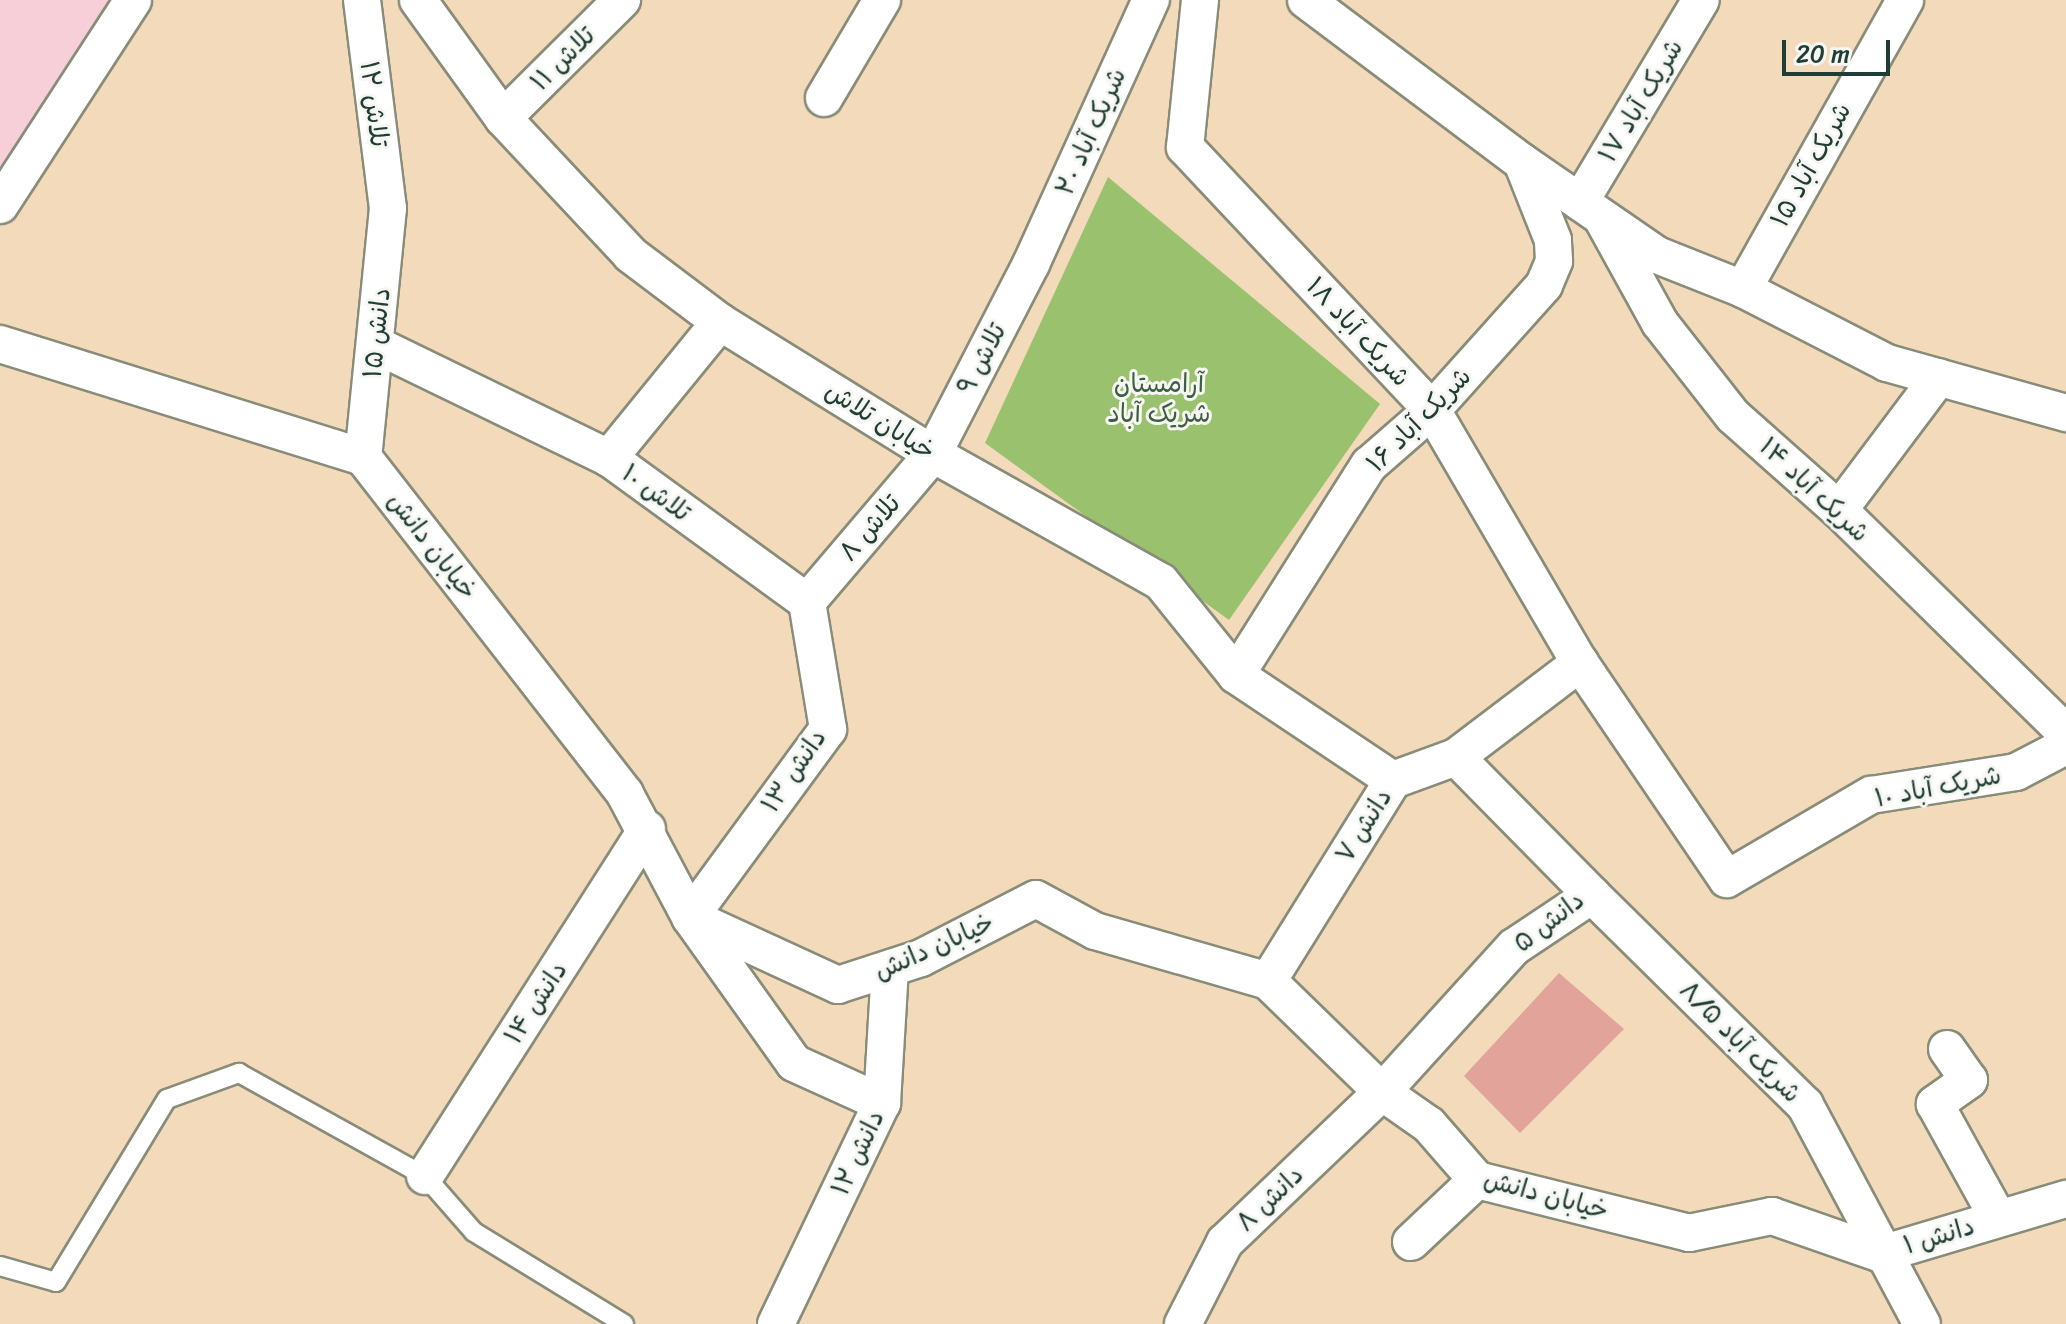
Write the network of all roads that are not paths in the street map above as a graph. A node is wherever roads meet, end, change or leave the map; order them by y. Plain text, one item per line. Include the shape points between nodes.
1 (133, 0) edge
2 (362, 0) edge
3 (418, 0) edge
4 (622, 0) edge
5 (882, 0) edge
6 (1151, 0) edge
7 (1200, 0) edge
8 (1306, 0) edge
9 (1701, 0) edge
10 (1905, 0) edge
11 (1346, 13) edge
12 (824, 98) dead end
13 (503, 118) junction
14 (1522, 162) junction
15 (0, 205) edge
16 (388, 208) joint
17 (1591, 210) junction
18 (1031, 264) joint
19 (1743, 289) junction
20 (720, 322) junction
21 (0, 344) edge
22 (376, 345) junction
23 (1939, 377) junction
24 (1432, 410) junction
25 (2066, 413) edge
26 (933, 454) junction
27 (363, 457) junction
28 (609, 458) junction
29 (1839, 510) junction
30 (807, 602) junction
31 (1580, 663) junction
32 (1236, 675) junction
33 (2066, 733) edge
34 (2066, 746) edge
35 (1456, 757) junction
36 (1393, 780) junction
37 (647, 829) junction
38 (1727, 879) joint
39 (1592, 895) junction
40 (690, 917) junction
41 (890, 970) junction
42 (1268, 981) junction
43 (1947, 1049) dead end
44 (1382, 1092) junction
45 (882, 1103) junction
46 (425, 1176) junction
47 (1477, 1180) junction
48 (2066, 1199) edge
49 (1998, 1218) junction
50 (1411, 1242) dead end
51 (1881, 1254) junction
52 (0, 1266) edge
53 (624, 1324) edge
54 (776, 1324) edge
55 (1183, 1324) edge
56 (1922, 1324) edge

1 - 15 street
2 - 16 street, تلاش ۱۲
3 - 13 street, خیابان تلاش
4 - 13 street, تلاش ۱۱
5 - 12 street
6 - 18 street, شریک آباد ۲۰
7 - 24 street, شریک آباد ۱۸ via 1185,147
8 - 11 street
9 - 17 street, شریک آباد ۱۷
10 - 19 street, شریک آباد ۱۵
11 - 14 street
13 - 20 street, خیابان تلاش via 631,255
14 - 17 street
14 - 24 street, شریک آباد ۱۶ via 1553,240 1554,261 1544,285
16 - 22 street, دانش ۱۵
17 - 19 street via 1657,255
17 - 29 street, شریک آباد ۱۴ via 1691,367 1733,416
18 - 26 street, تلاش ۹
19 - 23 street via 1887,363
20 - 26 street, خیابان تلاش
20 - 28 street, تلاش ۱۰
21 - 27 street
22 - 27 street, دانش ۱۵
22 - 28 street
23 - 25 street
23 - 29 street
24 - 31 street, شریک آباد ۱۸
24 - 32 street, شریک آباد ۱۶ via 1369,465
26 - 30 street, تلاش ۸
26 - 32 street, خیابان تلاش via 1161,582
27 - 37 street, خیابان دانش
28 - 30 street, تلاش ۱۰
29 - 33 street, شریک آباد ۱۴
30 - 40 street, دانش ۱۳ via 828,729
31 - 35 street, دانش ۷
31 - 38 street, شریک آباد ۱۸
32 - 36 street, خیابان تلاش
34 - 38 street, شریک آباد ۱۰ via 2016,772 1871,795
35 - 36 street, دانش ۷
35 - 39 street, دانش ۵
36 - 42 street, دانش ۷
37 - 40 street, خیابان دانش
37 - 46 street, دانش ۱۴
39 - 44 street, دانش ۵ via 1514,947
39 - 51 street, شریک آباد ۸/۵ via 1805,1105
40 - 41 street, خیابان دانش via 838,985
40 - 45 street via 794,1063
41 - 42 street, خیابان دانش via 1036,899 1095,931
41 - 45 street, دانش ۱۲
42 - 44 street, خیابان دانش
43 - 49 street via 1969,1080 1935,1104
44 - 47 street, خیابان دانش via 1429,1125
44 - 55 street, دانش ۸ via 1225,1242
45 - 54 street, دانش ۱۲
46 - 52 lane via 239,1073 167,1099 56,1282
46 - 53 lane via 474,1232
47 - 50 street
47 - 51 street, خیابان دانش via 1689,1233 1772,1216
48 - 49 street, دانش ۱
49 - 51 street, دانش ۱
51 - 56 street, شریک آباد ۸/۵

